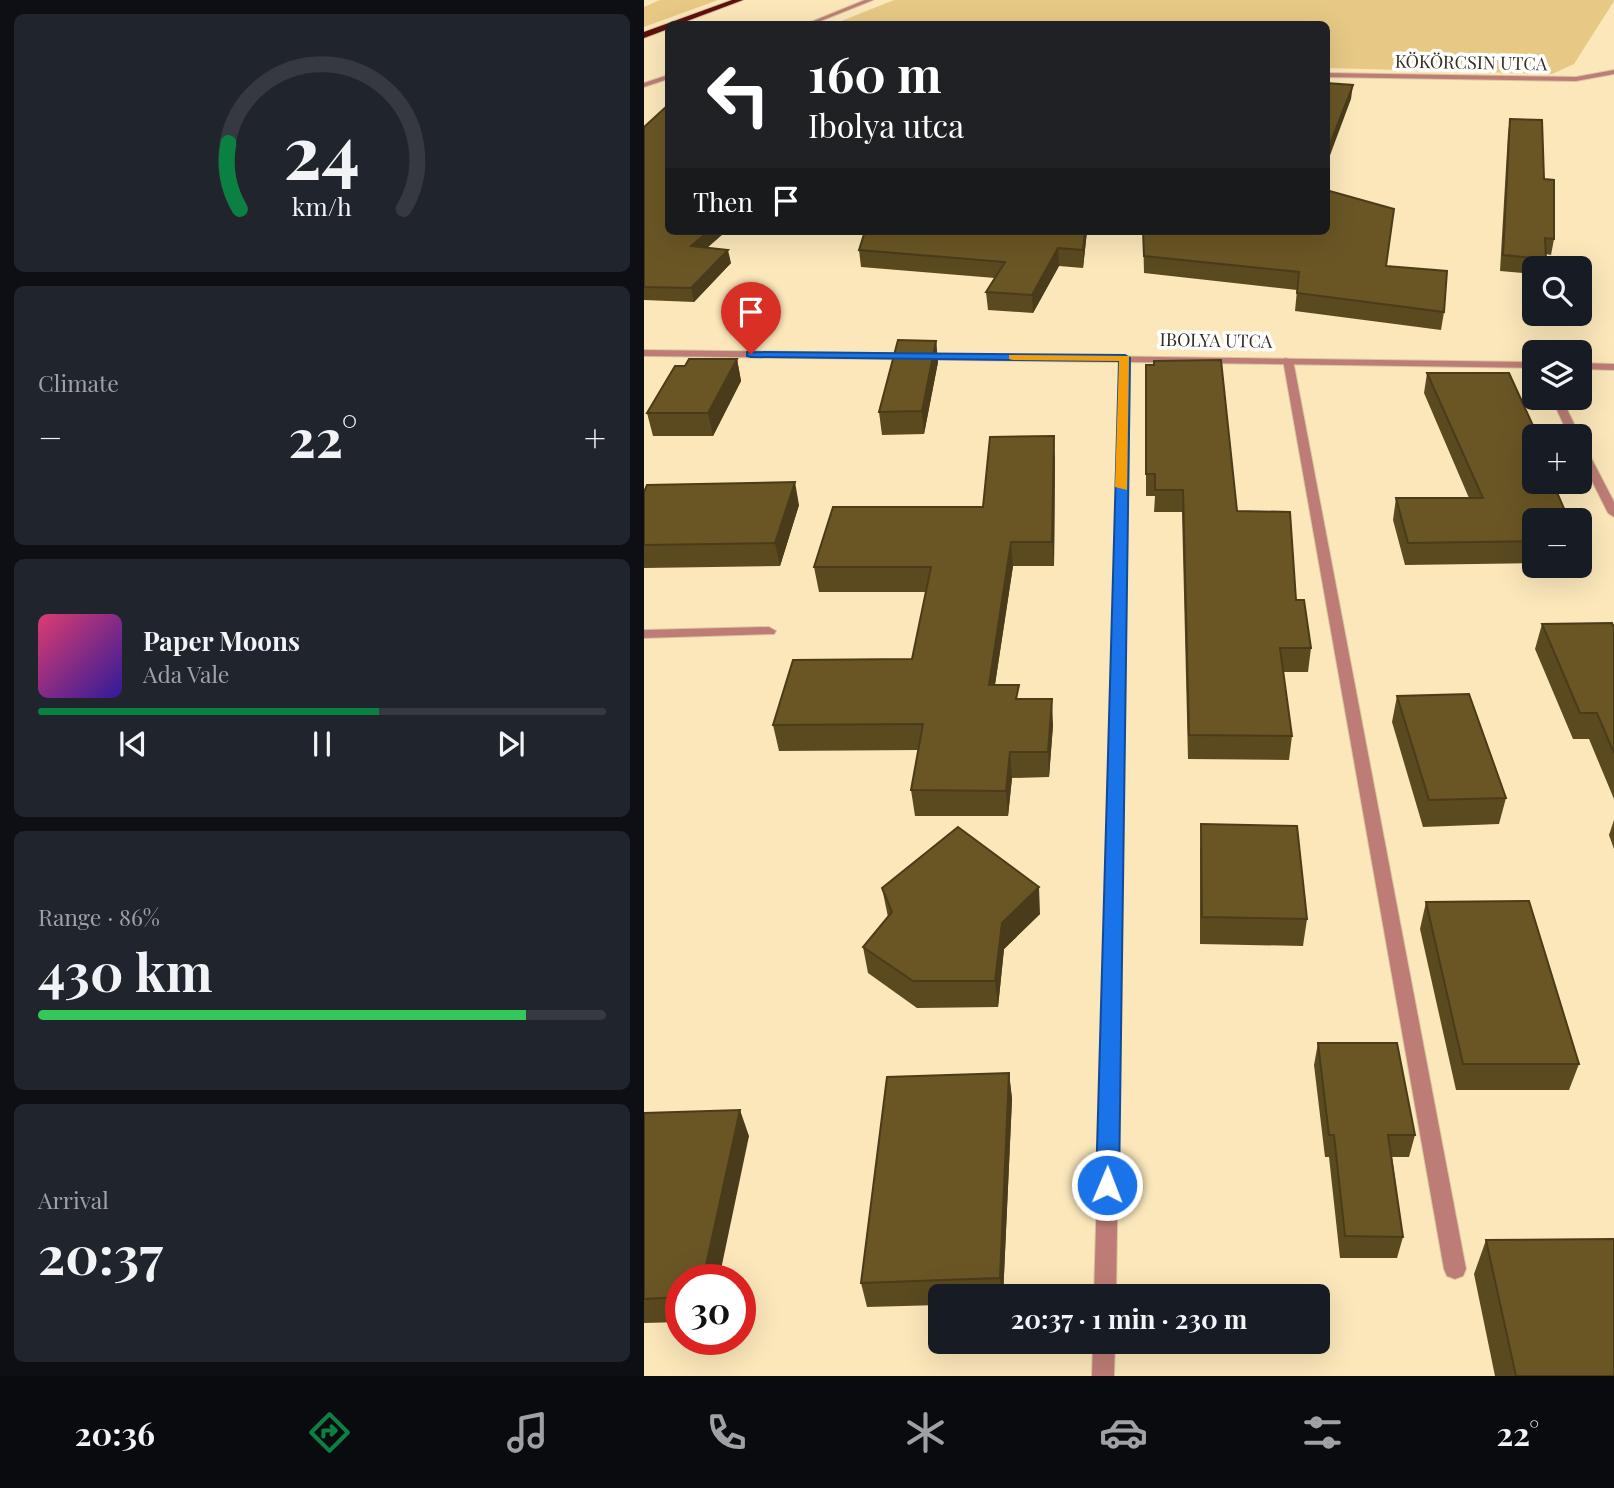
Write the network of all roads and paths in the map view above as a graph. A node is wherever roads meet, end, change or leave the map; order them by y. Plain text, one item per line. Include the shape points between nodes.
1 (739, 0) edge
2 (870, 0) edge
3 (682, 21) edge
4 (817, 21) edge
5 (665, 27) edge
6 (644, 35) edge
7 (1614, 72) edge
8 (1330, 75) edge
9 (665, 77) edge
10 (644, 85) edge
11 (644, 353) edge
12 (1125, 358) junction
13 (1288, 360) junction
14 (1522, 365) edge
15 (1592, 367) edge
16 (1614, 368) edge
17 (1592, 470) edge
18 (1614, 513) edge
19 (769, 631) dead end
20 (644, 634) edge
21 (1455, 1269) dead end
22 (1105, 1284) edge
23 (1104, 1354) edge
24 (1103, 1376) edge

1 - 3 highway
2 - 4 street
5 - 6 highway
7 - 8 street, KÖKÖRCSIN UTCA via 1576,79
9 - 10 street
11 - 12 street, IBOLYA UTCA
12 - 13 street, IBOLYA UTCA
12 - 22 street
13 - 14 street, IBOLYA UTCA
13 - 21 street
15 - 16 street
17 - 18 street
19 - 20 street
23 - 24 street

